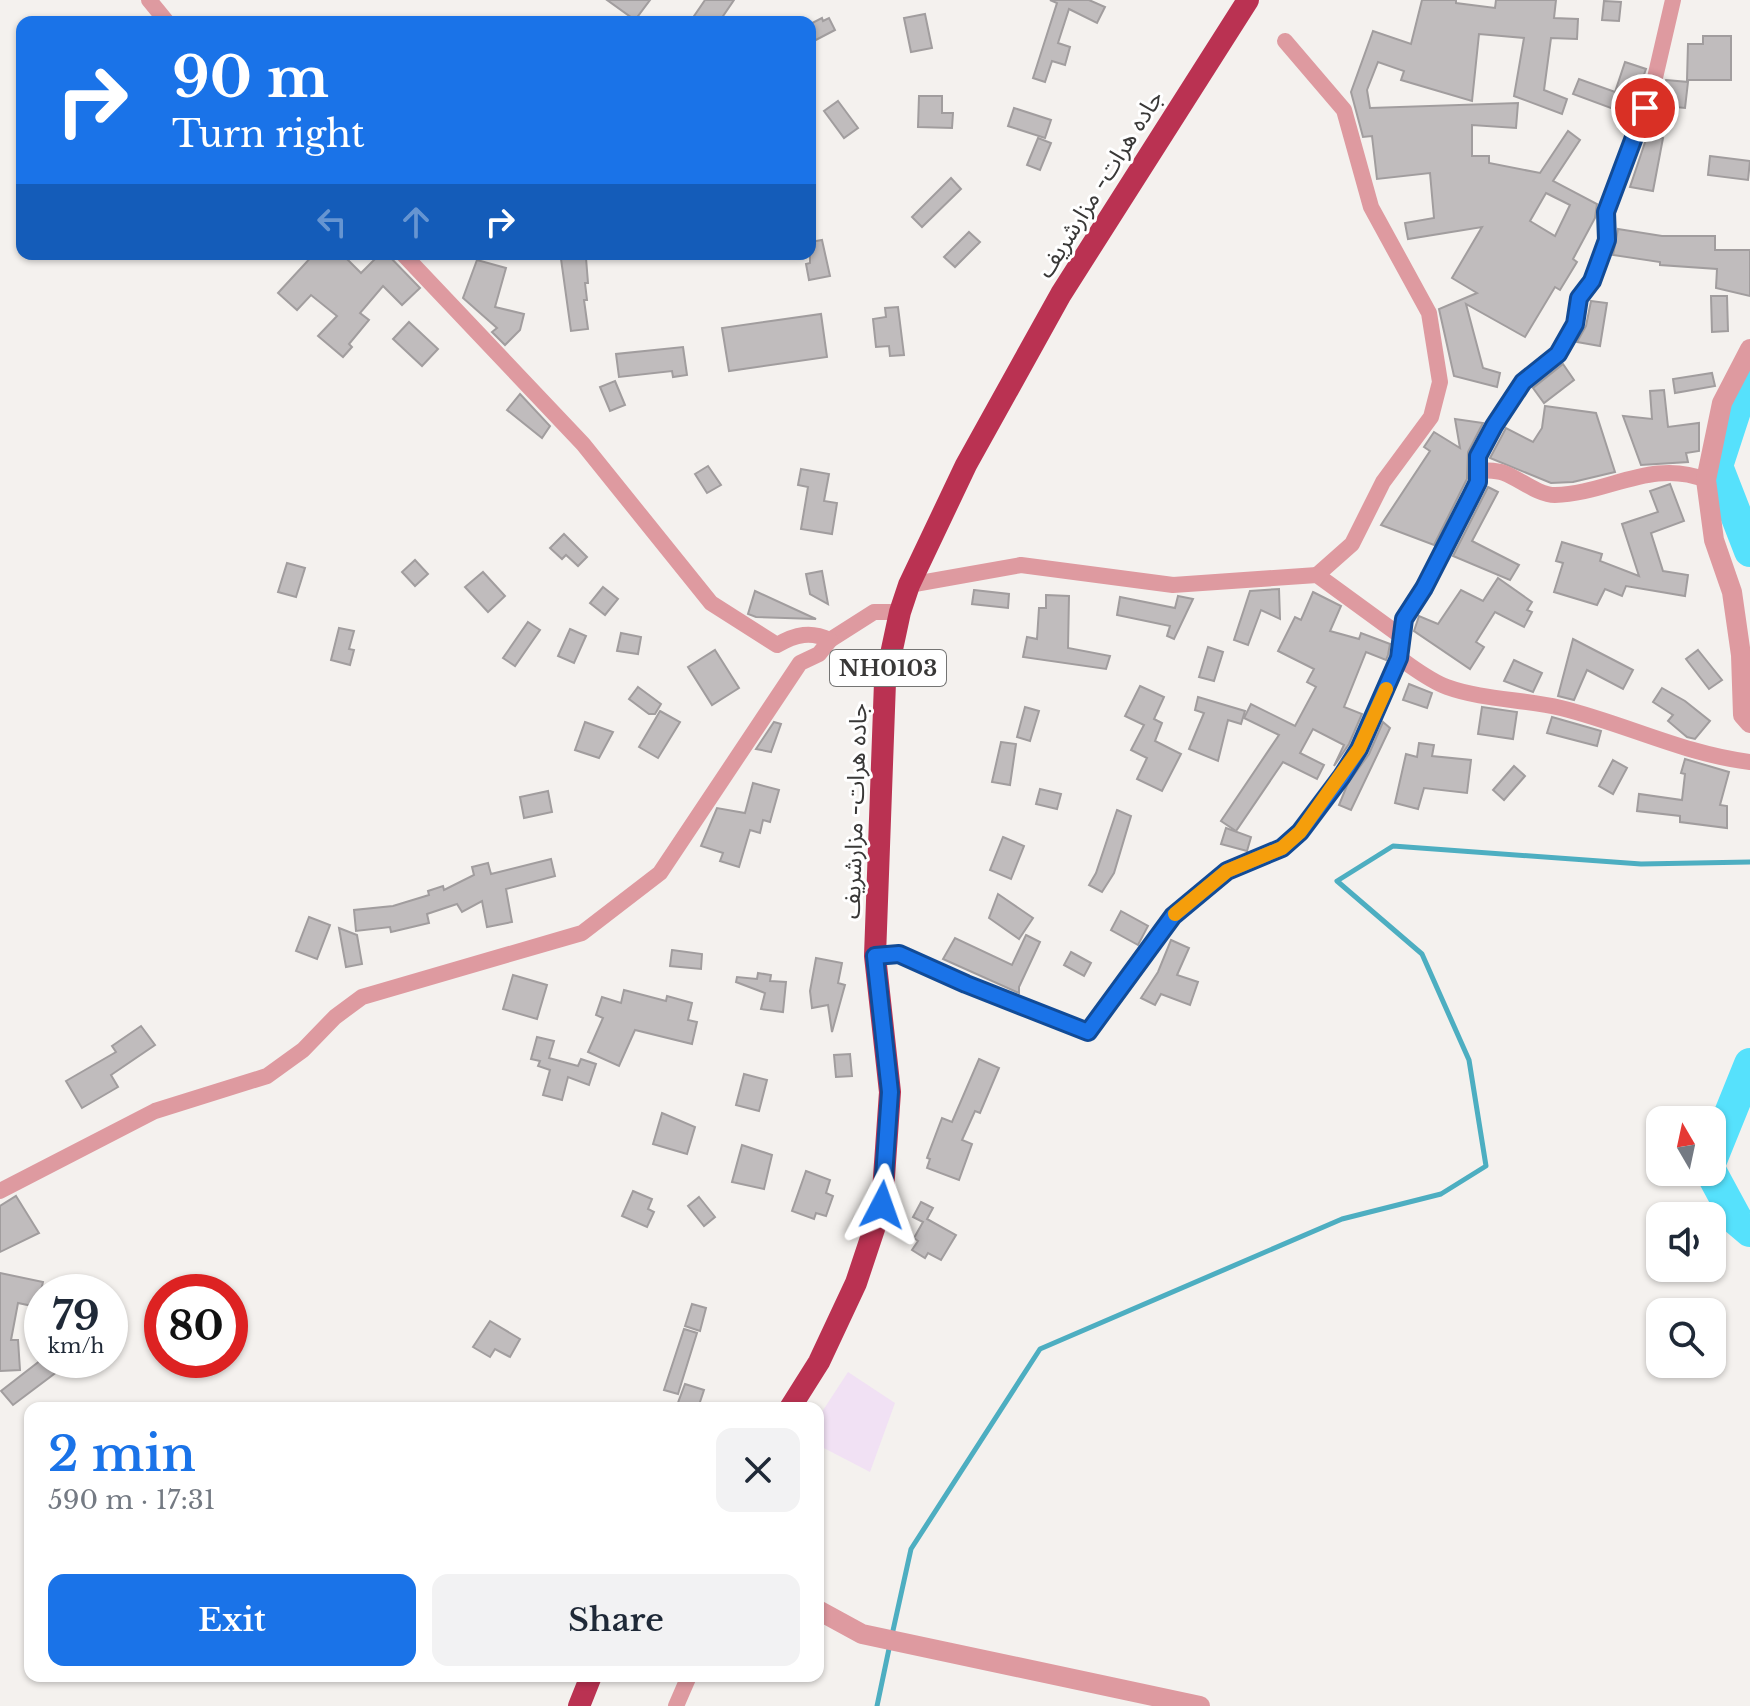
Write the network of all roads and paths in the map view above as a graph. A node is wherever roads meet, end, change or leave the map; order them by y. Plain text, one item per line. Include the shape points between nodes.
1 (149, 0) edge
2 (1248, 0) edge
3 (1673, 0) edge
4 (162, 16) edge
5 (1285, 41) dead end
6 (409, 260) edge
7 (1750, 349) edge
8 (1479, 470) junction
9 (1706, 480) junction
10 (1317, 575) junction
11 (909, 585) junction
12 (900, 612) junction
13 (1402, 637) junction
14 (830, 640) junction
15 (1399, 658) junction
16 (1750, 723) edge
17 (1750, 762) edge
18 (875, 956) junction
19 (0, 1191) edge
20 (794, 1402) edge
21 (824, 1613) edge
22 (589, 1682) edge
23 (686, 1682) edge
24 (579, 1706) edge
25 (676, 1706) edge
26 (1200, 1706) edge

1 - 4 street
2 - 11 highway, جاده هرات- مزارشریف / NH0103 via 1061,294 966,465
3 - 8 street via 1654,82 1606,212 1607,240 1592,281 1579,298 1575,324 1558,354 1523,382 1494,426 1478,456
5 - 10 street via 1344,110 1371,207 1429,313 1440,382 1431,417 1383,482 1352,544
6 - 14 street via 583,444 711,603 777,645 816,633
7 - 9 street via 1722,403
8 - 9 street via 1501,472 1550,495 1685,471
8 - 13 street via 1471,496 1404,619
9 - 16 street via 1714,540 1732,592 1743,715
10 - 11 street via 1173,585 1021,565
10 - 13 street
11 - 12 highway, جاده هرات- مزارشریف / NH0103
12 - 14 street via 874,612
12 - 18 highway, جاده هرات- مزارشریف / NH0103 via 885,682
13 - 15 street
14 - 19 street via 819,654 800,663 660,873 582,933 362,997 267,1076 155,1111
15 - 17 street via 1443,686 1468,694 1560,707 1662,743
15 - 18 street via 1359,749 1300,832 1282,848 1227,871 1173,916 1088,1032 899,954
18 - 20 highway, جاده هرات- مزارشریف / NH0103 via 890,1092 882,1205 856,1283
21 - 26 street via 862,1634
22 - 24 highway
23 - 25 street

